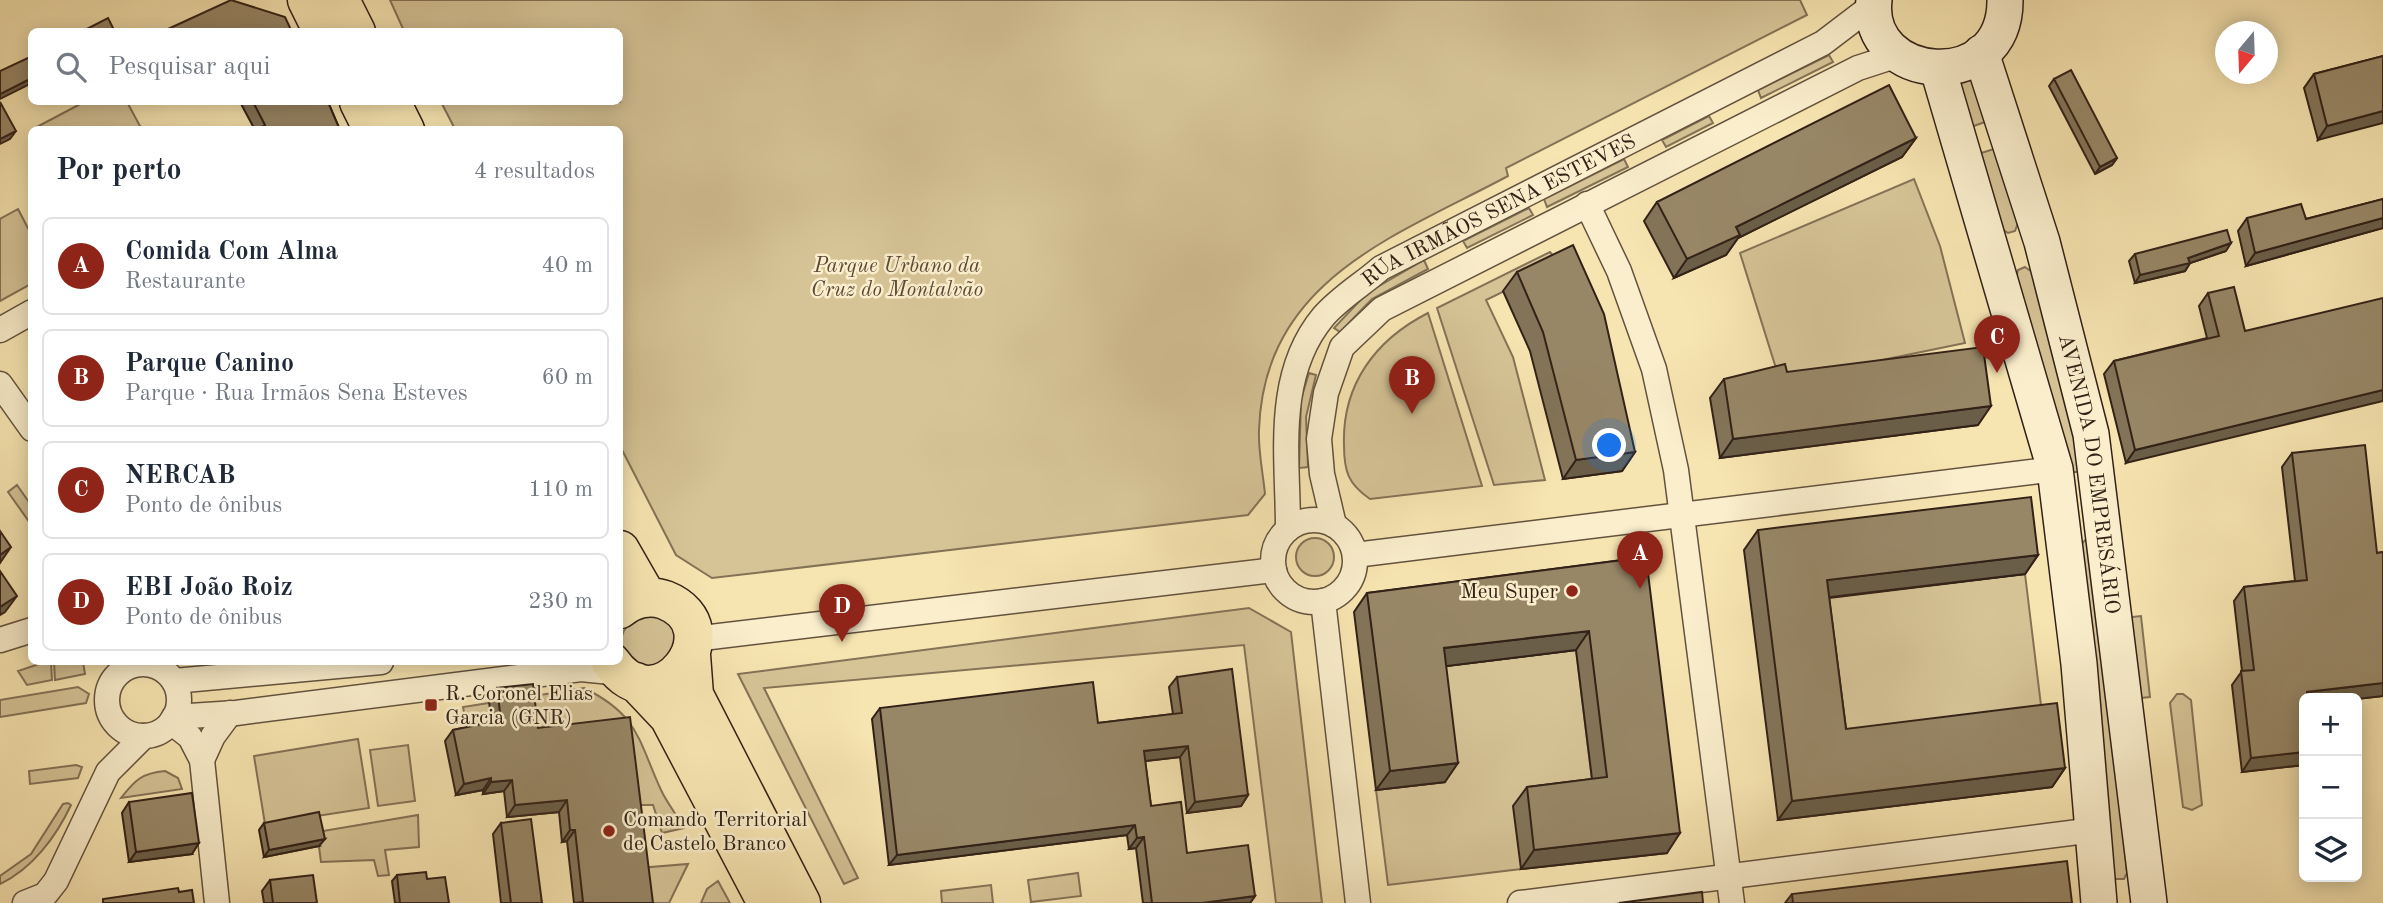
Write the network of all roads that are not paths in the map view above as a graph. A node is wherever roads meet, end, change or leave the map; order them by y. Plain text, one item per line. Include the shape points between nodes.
1 (307, 0) edge
2 (340, 0) edge
3 (2004, 0) edge
4 (1873, 2) edge
5 (321, 28) edge
6 (354, 28) edge
7 (1981, 54) junction
8 (1898, 55) junction
9 (1938, 69) junction
10 (360, 105) edge
11 (392, 105) edge
12 (371, 126) edge
13 (403, 126) edge
14 (1587, 204) junction
15 (28, 314) edge
16 (0, 330) edge
17 (0, 384) edge
18 (28, 423) edge
19 (2055, 469) junction
20 (1682, 513) junction
21 (1334, 525) junction
22 (1288, 528) junction
23 (1355, 555) junction
24 (623, 562) edge
25 (1274, 570) junction
26 (1323, 601) junction
27 (633, 603) edge
28 (28, 632) edge
29 (0, 640) edge
30 (692, 647) junction
31 (152, 665) edge
32 (347, 665) edge
33 (115, 669) edge
34 (623, 672) edge
35 (174, 681) junction
36 (230, 713) junction
37 (110, 715) junction
38 (160, 728) junction
39 (203, 768) junction
40 (108, 772) junction
41 (2094, 830) junction
42 (1728, 875) junction
43 (2148, 896) edge
44 (39, 900) edge
45 (2099, 900) edge
46 (217, 903) edge
47 (767, 903) edge
48 (801, 903) edge
49 (1358, 903) edge
50 (1520, 903) edge
51 (1732, 903) edge

1 - 5 main road
2 - 6 main road
3 - 7 main road via 2000,29
4 - 8 main road via 1877,27
4 - 22 street, RUA IRMÃOS SENA ESTEVES via 1824,43 1381,268 1323,317 1293,370 1286,424
7 - 9 main road
7 - 43 main road, AVENIDA DO EMPRESÁRIO via 2042,242 2091,434
8 - 9 main road
8 - 14 street, RUA IRMÃOS SENA ESTEVES via 1858,68
9 - 19 main road, AVENIDA DO EMPRESÁRIO
10 - 12 main road
11 - 13 main road
14 - 20 street via 1619,271 1654,369
14 - 21 street, RUA IRMÃOS SENA ESTEVES via 1382,309 1342,347 1326,393 1319,439
15 - 16 street
17 - 18 street
19 - 20 street
19 - 41 main road, AVENIDA DO EMPRESÁRIO
20 - 23 street
20 - 42 street
21 - 22 street via 1311,520
21 - 23 street via 1345,534
22 - 25 street via 1275,547
23 - 26 street via 1346,586
24 - 27 main road
25 - 26 street via 1278,582 1297,598
25 - 30 street
26 - 49 street
27 - 30 main road via 674,604 690,625
28 - 29 street
30 - 34 main road via 675,677 663,682
30 - 48 main road via 694,695
31 - 35 street
32 - 35 street
33 - 37 street via 107,698
34 - 36 street via 581,669
34 - 47 main road via 669,717
35 - 38 street via 179,693
36 - 38 street
36 - 39 street via 213,736
37 - 38 street via 121,728
37 - 40 street
38 - 39 street via 190,737
38 - 40 street
39 - 46 street
40 - 44 street via 56,881
41 - 42 street
41 - 45 main road, AVENIDA DO EMPRESÁRIO
42 - 50 street
42 - 51 street
43 - 45 main road

